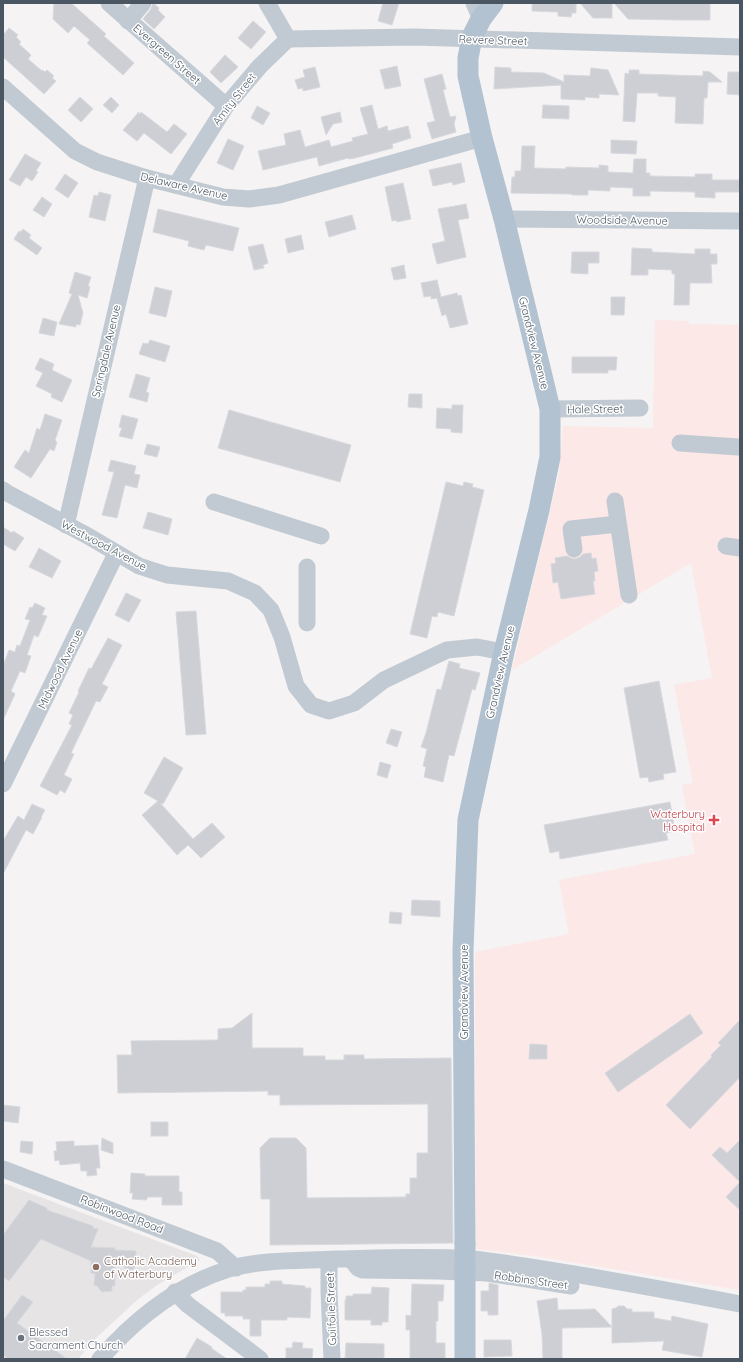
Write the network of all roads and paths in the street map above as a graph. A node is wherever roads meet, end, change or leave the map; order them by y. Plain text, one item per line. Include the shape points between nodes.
1 (109, 3) edge
2 (144, 3) edge
3 (268, 3) edge
4 (493, 3) edge
5 (477, 11) edge
6 (128, 21) junction
7 (288, 39) junction
8 (472, 39) junction
9 (740, 47) edge
10 (3, 87) edge
11 (226, 106) junction
12 (482, 138) junction
13 (147, 178) junction
14 (176, 186) junction
15 (504, 219) junction
16 (740, 221) edge
17 (640, 408) dead end
18 (550, 409) junction
19 (680, 443) dead end
20 (738, 447) dead end
21 (3, 490) edge
22 (615, 501) dead end
23 (214, 502) dead end
24 (618, 524) junction
25 (66, 525) junction
26 (320, 536) dead end
27 (574, 549) dead end
28 (116, 554) junction
29 (307, 567) dead end
30 (629, 595) dead end
31 (307, 623) dead end
32 (504, 652) junction
33 (3, 784) edge
34 (3, 1169) edge
35 (351, 1259) junction
36 (329, 1260) junction
37 (236, 1268) junction
38 (465, 1270) junction
39 (175, 1292) junction
40 (714, 1299) junction
41 (740, 1304) edge
42 (100, 1359) edge
43 (260, 1359) edge
44 (332, 1359) edge
45 (465, 1359) edge

1 - 6 street, Evergreen Street
2 - 6 street
3 - 7 street
4 - 5 main road, Grandview Avenue
5 - 8 main road, Grandview Avenue
6 - 11 street, Evergreen Street
7 - 8 street, Revere Street
7 - 11 street, Amity Street via 260,66
8 - 9 street, Revere Street
8 - 12 main road, Grandview Avenue via 468,76
10 - 13 street, Delaware Avenue via 75,151 97,162
11 - 14 street, Amity Street
12 - 14 street, Delaware Avenue via 279,195 249,199 223,197
12 - 15 main road, Grandview Avenue
13 - 14 street, Delaware Avenue
13 - 25 street, Springdale Avenue
15 - 16 street, Woodside Avenue
15 - 18 main road, Grandview Avenue
17 - 18 street, Hale Street
18 - 32 main road, Grandview Avenue via 550,457
19 - 20 street
21 - 25 street, Westwood Avenue
22 - 24 street
23 - 26 street
24 - 27 street via 571,529
24 - 30 street
25 - 28 street, Westwood Avenue
28 - 32 street, Westwood Avenue via 139,566 167,575 228,581 255,593 270,610 282,637 296,686 311,705 329,711 354,703 384,680 447,650 476,647
28 - 33 street, Midwood Avenue
29 - 31 street
32 - 38 main road, Grandview Avenue, bridge via 468,820 463,950
34 - 37 street, Robinwood Road via 217,1251
35 - 36 street, Robbins Street
35 - 38 street, Robbins Street via 363,1270
35 - 40 street, Robbins Street via 425,1258 484,1261
36 - 37 street, Robbins Street via 264,1263
36 - 44 street, Guilfoile Street
37 - 39 street, Robbins Street
38 - 40 street, Robbins Street via 694,1306
38 - 45 main road, Grandview Avenue
39 - 42 street, Robbins Street via 142,1318
39 - 43 street via 188,1305
40 - 41 street, Robbins Street

